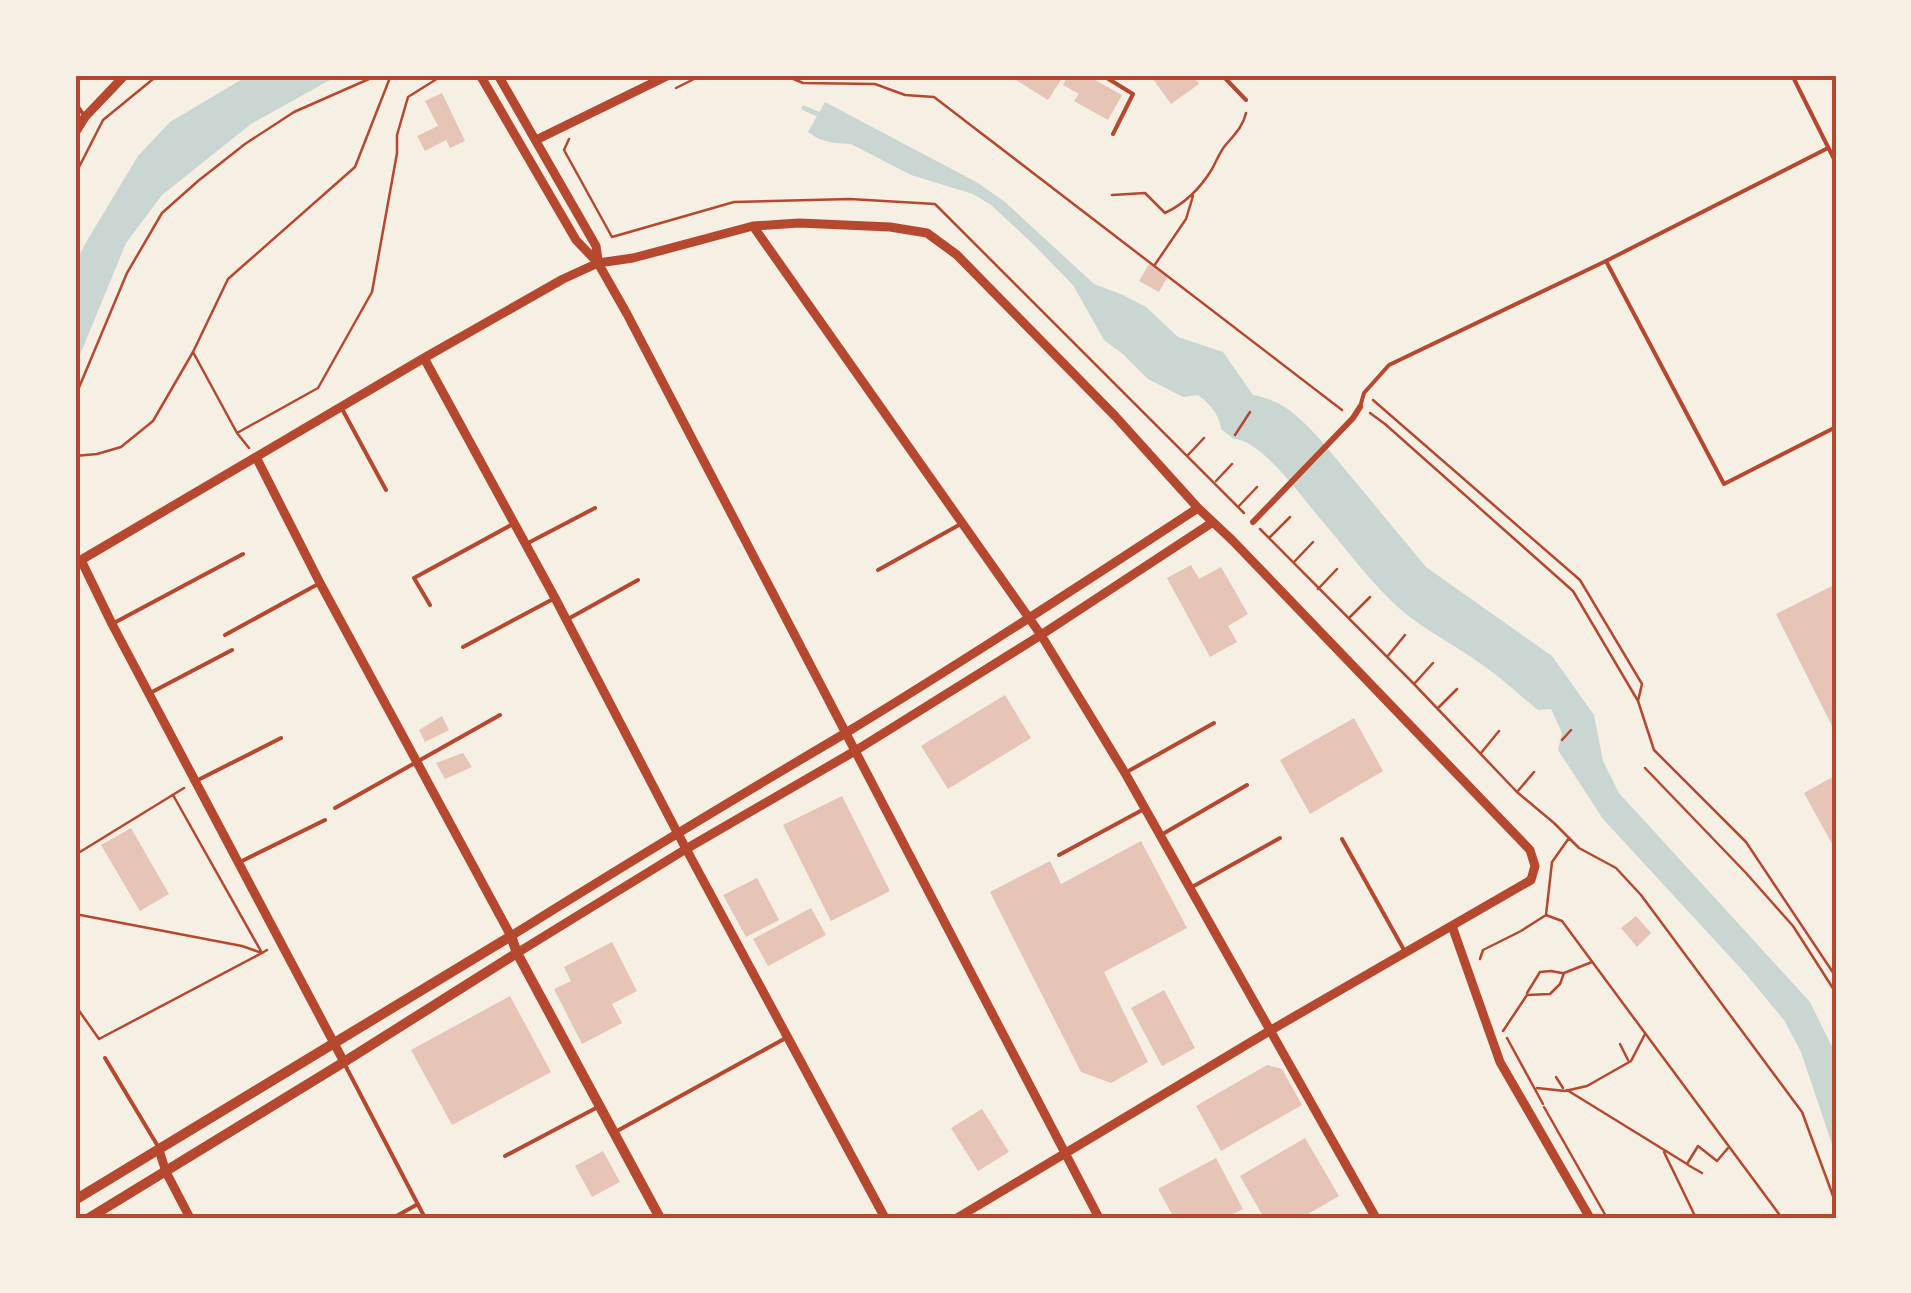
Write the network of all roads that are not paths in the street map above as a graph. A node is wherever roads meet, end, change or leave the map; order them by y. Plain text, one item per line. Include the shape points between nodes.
1 (125, 75) edge
2 (480, 75) edge
3 (498, 75) edge
4 (669, 75) edge
5 (1102, 75) edge
6 (1222, 75) edge
7 (1792, 75) edge
8 (1246, 100) road end
9 (75, 102) edge
10 (84, 117) junction
11 (75, 132) edge
12 (1113, 134) dead end
13 (536, 140) junction
14 (1828, 148) junction
15 (1836, 163) edge
16 (754, 226) junction
17 (1606, 261) junction
18 (598, 263) junction
19 (424, 358) junction
20 (341, 407) junction
21 (1360, 407) joint
22 (1836, 427) edge
23 (256, 457) junction
24 (386, 490) dead end
25 (595, 508) dead end
26 (1198, 508) junction
27 (1214, 522) junction
28 (1253, 522) road end
29 (963, 523) junction
30 (513, 524) junction
31 (524, 545) junction
32 (243, 554) dead end
33 (878, 570) dead end
34 (638, 580) dead end
35 (320, 583) junction
36 (555, 598) junction
37 (430, 606) dead end
38 (1029, 618) junction
39 (566, 620) junction
40 (112, 624) junction
41 (225, 635) dead end
42 (1042, 635) junction
43 (463, 647) dead end
44 (232, 650) dead end
45 (150, 693) junction
46 (500, 715) dead end
47 (1214, 723) dead end
48 (845, 732) junction
49 (281, 738) dead end
50 (855, 752) junction
51 (417, 762) junction
52 (1125, 773) junction
53 (196, 782) junction
54 (1248, 785) dead end
55 (334, 808) dead end
56 (1144, 809) junction
57 (325, 820) dead end
58 (677, 832) junction
59 (1159, 836) junction
60 (1280, 838) dead end
61 (1342, 839) dead end
62 (686, 848) junction
63 (1060, 855) dead end
64 (238, 863) junction
65 (1190, 888) junction
66 (1452, 926) junction
67 (510, 936) junction
68 (516, 953) junction
69 (1406, 954) junction
70 (1272, 1030) junction
71 (788, 1037) junction
72 (332, 1042) junction
73 (106, 1058) dead end
74 (344, 1062) junction
75 (600, 1106) junction
76 (614, 1133) junction
77 (160, 1150) junction
78 (1066, 1154) junction
79 (505, 1156) dead end
80 (166, 1172) junction
81 (75, 1200) edge
82 (418, 1204) junction
83 (89, 1218) edge
84 (190, 1218) edge
85 (393, 1218) edge
86 (426, 1218) edge
87 (660, 1218) edge
88 (885, 1218) edge
89 (957, 1218) edge
90 (1100, 1218) edge
91 (1376, 1218) edge
92 (1590, 1218) edge

1 - 10 street
2 - 18 street via 576,240
3 - 13 street
4 - 13 street
5 - 12 lane via 1133,94
6 - 8 lane
7 - 14 lane
9 - 10 lane
10 - 11 street
13 - 18 street via 596,246
14 - 15 lane
14 - 17 lane
16 - 18 street
16 - 26 street via 843,224 927,233 1011,308
16 - 29 street
17 - 21 lane via 1389,365
17 - 22 lane via 1724,484
18 - 19 street
18 - 48 street
19 - 20 street
19 - 30 street
20 - 23 street
20 - 24 lane
21 - 28 street
23 - 35 street
23 - 40 street via 81,560
25 - 31 lane
26 - 27 street
26 - 38 street
27 - 42 street
27 - 66 street via 1530,850 1532,880
29 - 33 lane
29 - 38 street
30 - 31 street
30 - 37 lane via 414,578
31 - 36 street
32 - 40 lane
34 - 39 lane
35 - 41 lane
35 - 51 street
36 - 39 street
36 - 43 lane
38 - 42 street
38 - 48 street
39 - 58 street
40 - 45 street
42 - 50 street
42 - 52 street
44 - 45 lane
45 - 53 street
46 - 51 lane
47 - 52 lane
48 - 50 street
48 - 58 street
49 - 53 lane
50 - 62 street
50 - 78 street
51 - 55 lane
51 - 67 street
52 - 56 street
53 - 64 street
54 - 59 lane
56 - 59 street
56 - 63 lane
57 - 64 lane
58 - 62 street
58 - 67 street
59 - 65 street
60 - 65 lane
61 - 69 lane
62 - 68 street
62 - 71 street
64 - 72 street
65 - 70 street
66 - 69 street
66 - 92 street via 1500,1062
67 - 68 street
67 - 72 street
68 - 74 street
68 - 75 street
69 - 70 street
70 - 78 street
70 - 91 street
71 - 76 lane
71 - 88 street
72 - 74 street
72 - 77 street
73 - 77 lane
74 - 80 street
74 - 82 lane
75 - 76 street
75 - 79 lane
76 - 87 street
77 - 80 street
77 - 81 street
78 - 89 street
78 - 90 street
80 - 83 street
80 - 84 street
82 - 85 lane
82 - 86 lane

